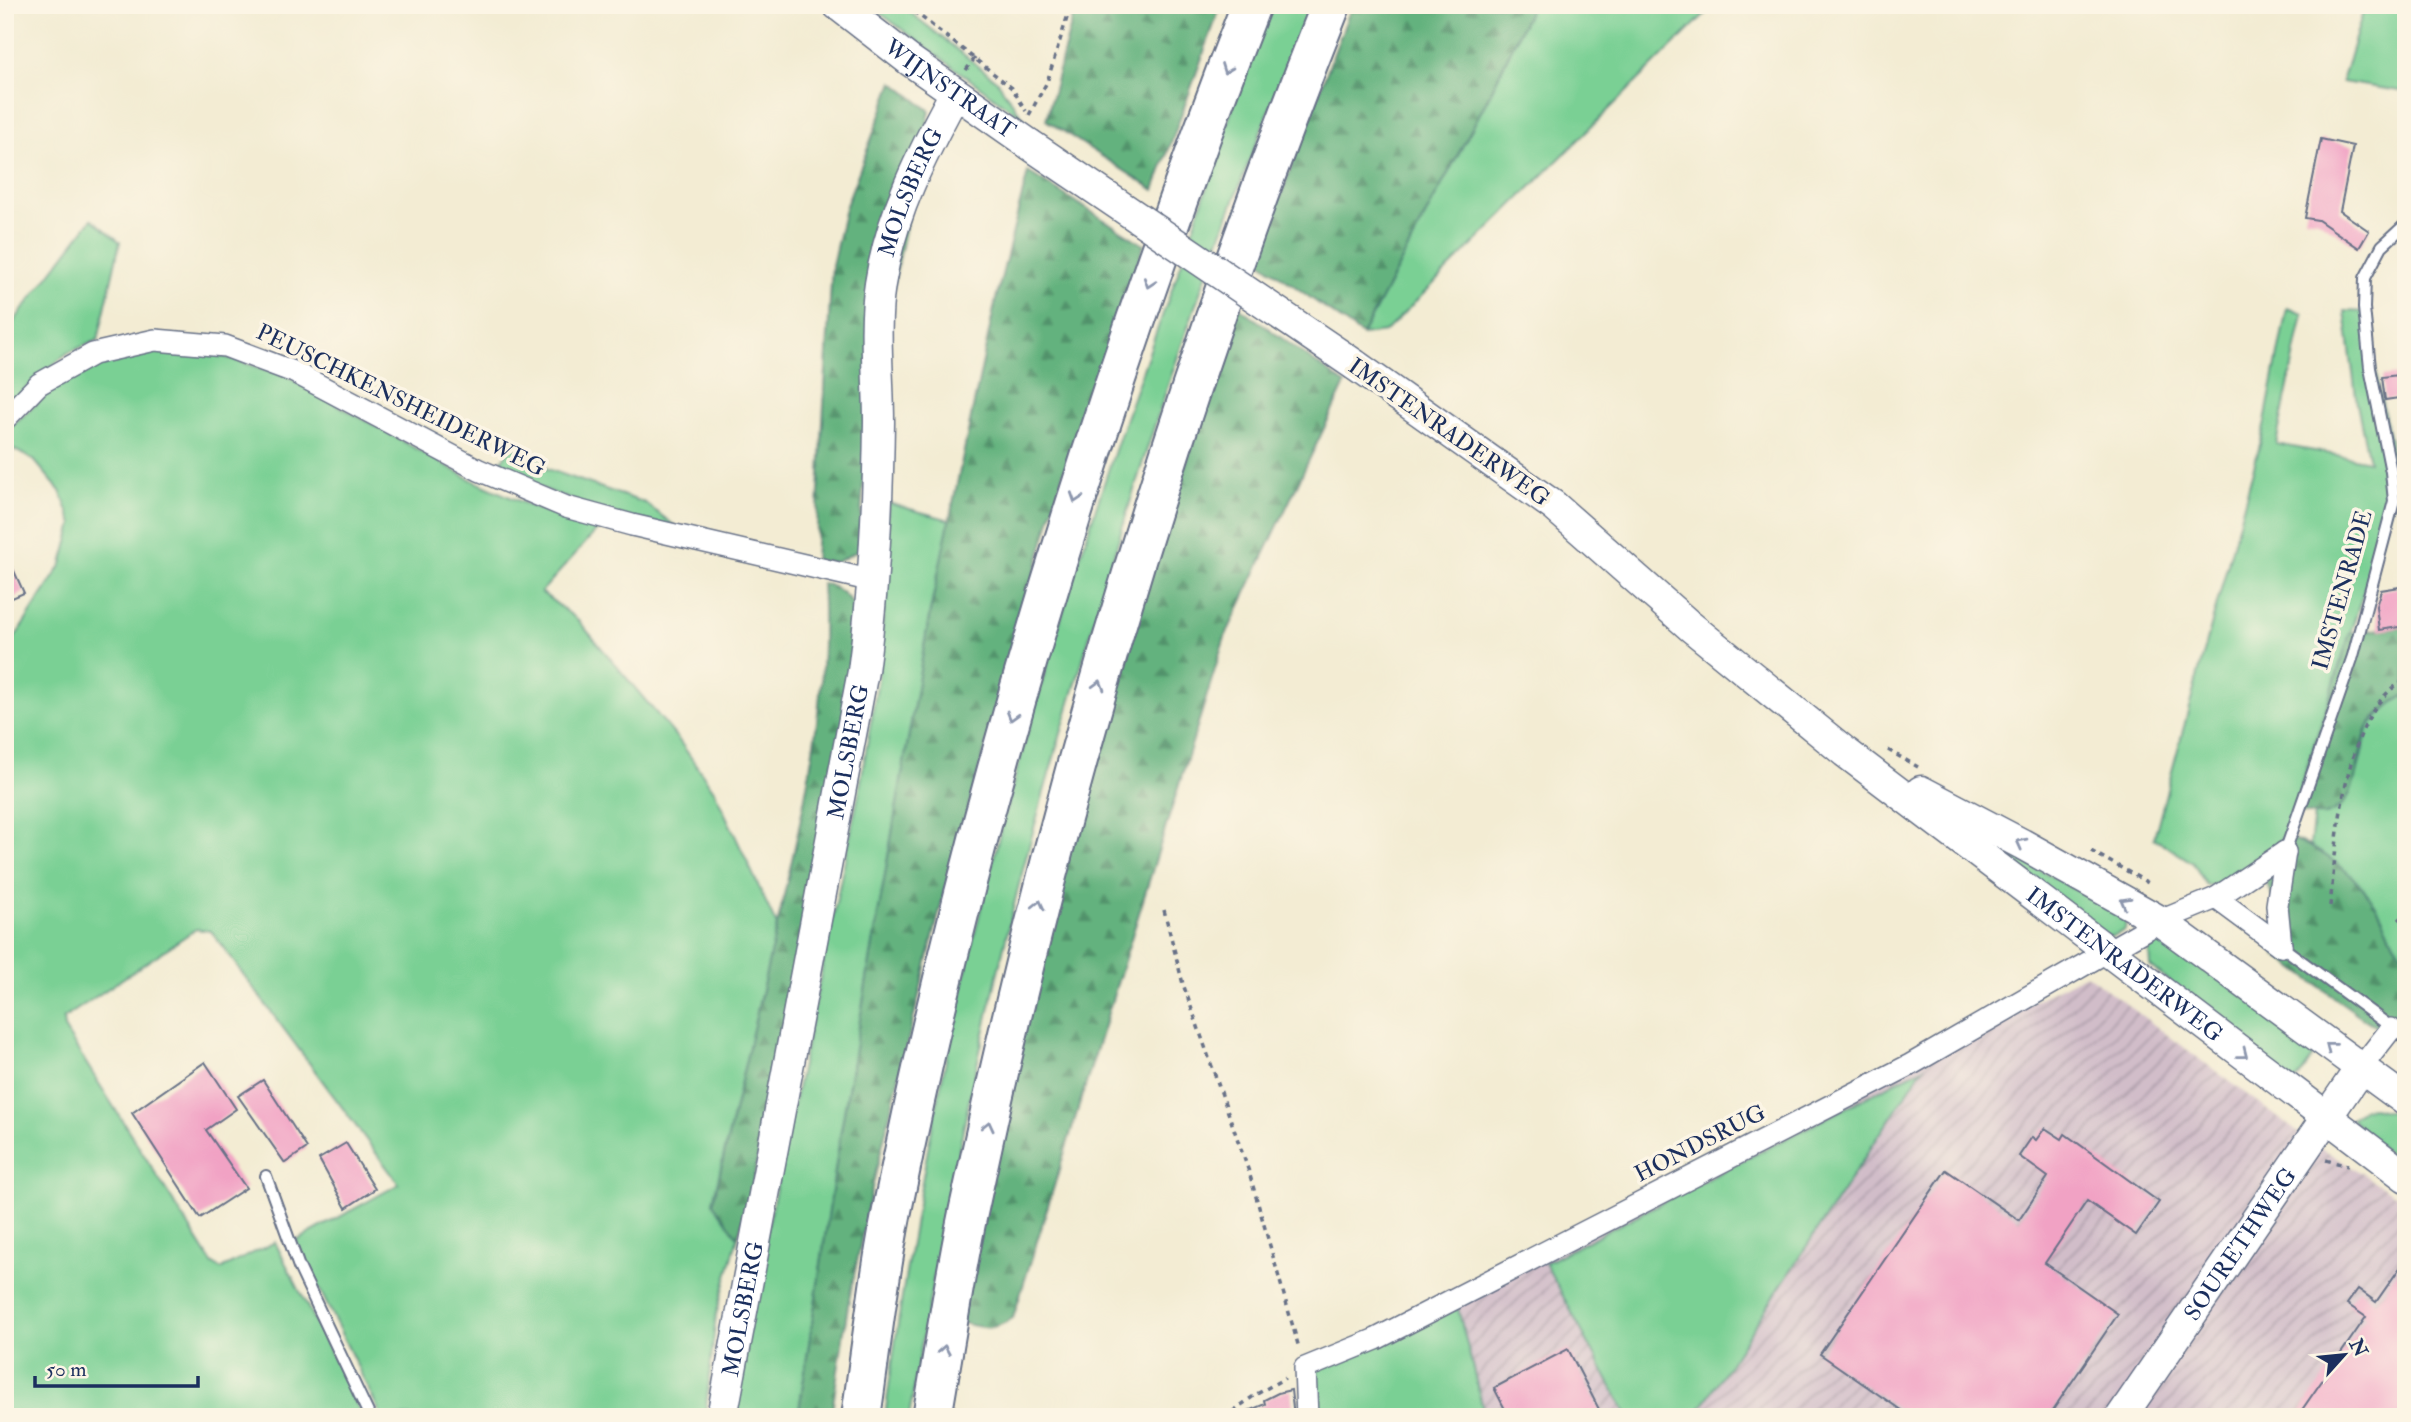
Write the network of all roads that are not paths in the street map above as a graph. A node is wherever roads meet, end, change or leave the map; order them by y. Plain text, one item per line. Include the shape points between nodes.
1 (838, 5) edge
2 (1251, 5) edge
3 (1331, 5) edge
4 (955, 93) junction
5 (1029, 131) joint
6 (2405, 224) edge
7 (5, 419) edge
8 (873, 581) junction
9 (1845, 752) junction
10 (2285, 852) junction
11 (2216, 898) junction
12 (2160, 922) junction
13 (2281, 946) junction
14 (2112, 952) junction
15 (2399, 1033) edge
16 (2359, 1070) junction
17 (2406, 1101) edge
18 (2325, 1117) junction
19 (266, 1176) dead end
20 (2406, 1177) edge
21 (370, 1417) edge
22 (722, 1417) edge
23 (861, 1417) edge
24 (932, 1417) edge
25 (1307, 1417) edge
26 (2121, 1417) edge

1 - 4 street, WIJNSTRAAT
2 -> 23 highway via 1192,158 1073,505 976,839 895,1193
24 -> 3 highway via 970,1200 1054,845 1100,681 1266,169
4 - 5 street, WIJNSTRAAT
4 - 8 street, MOLSBERG via 906,188 879,285
5 - 9 street, IMSTENRADERWEG, bridge via 1555,506 1690,626
6 - 10 lane, IMSTENRADE via 2372,259 2365,278 2370,368 2394,501 2353,656
7 - 8 street, PEUSCHKENSHEIDERWEG via 39,384 93,355 155,340 225,345 294,372 480,470 566,507
8 - 22 street, MOLSBERG via 854,727
12 -> 9 street, IMSTENRADERWEG
9 - 14 street, IMSTENRADERWEG
10 - 11 street
10 - 13 street, IMSTENRADE via 2277,905
11 - 12 street
11 - 13 street
12 - 14 street, HONDSRUG
16 -> 12 street, IMSTENRADERWEG
13 - 15 lane
14 -> 18 street, IMSTENRADERWEG
14 - 25 street, HONDSRUG via 1897,1072 1376,1339 1305,1368
15 - 16 street
16 - 17 street, IMSTENRADERWEG
16 - 18 street, SOURETHWEG
18 - 20 street, IMSTENRADERWEG
18 - 26 street, SOURETHWEG
19 - 21 lane via 299,1267

